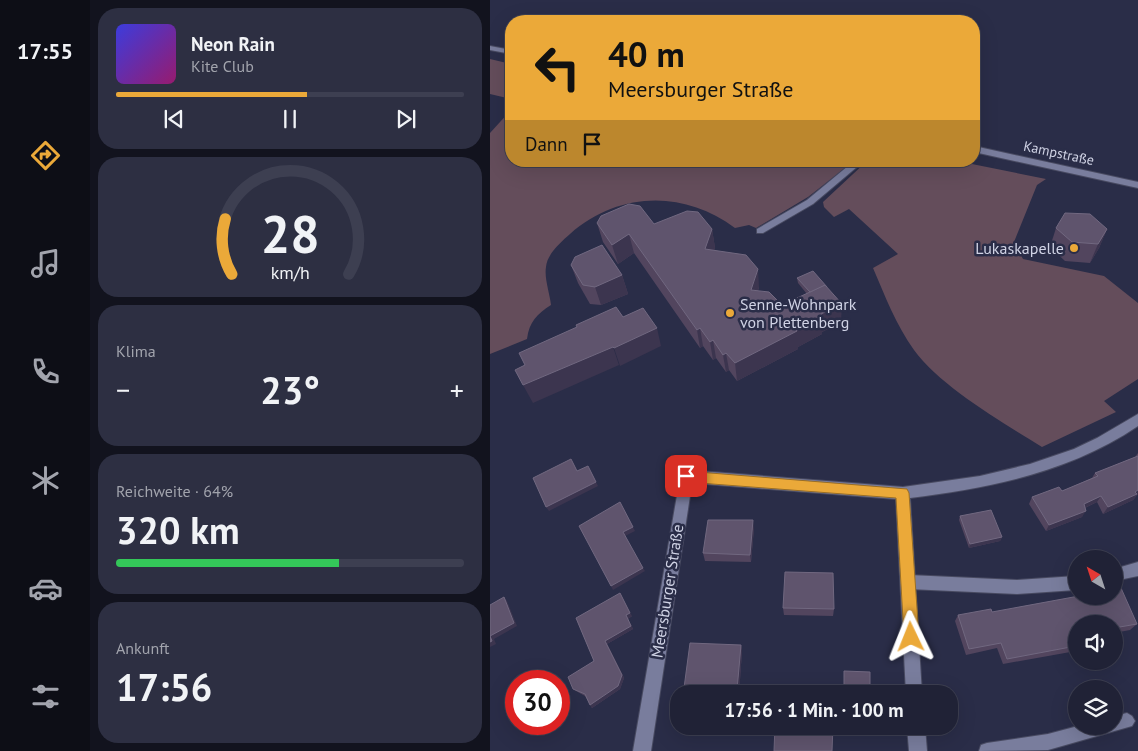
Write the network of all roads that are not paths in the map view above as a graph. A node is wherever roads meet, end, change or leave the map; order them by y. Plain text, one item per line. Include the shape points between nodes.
1 (490, 48) edge
2 (505, 51) edge
3 (980, 150) edge
4 (853, 167) edge
5 (1138, 185) edge
6 (760, 231) dead end
7 (1138, 420) edge
8 (902, 493) junction
9 (1138, 569) edge
10 (1123, 573) edge
11 (909, 582) junction
12 (1068, 584) edge
13 (914, 685) edge
14 (917, 735) edge
15 (1074, 735) edge
16 (642, 751) edge
17 (918, 751) edge
18 (987, 751) edge

1 - 2 street
3 - 5 street, Kampstraße
4 - 6 lane via 810,202
7 - 8 street, Meersburger Straße via 1102,442 1055,462 994,480
8 - 11 street
8 - 16 street, Meersburger Straße via 686,476
9 - 10 lane
11 - 12 lane via 1017,587
11 - 13 street
14 - 17 street
15 - 18 lane

